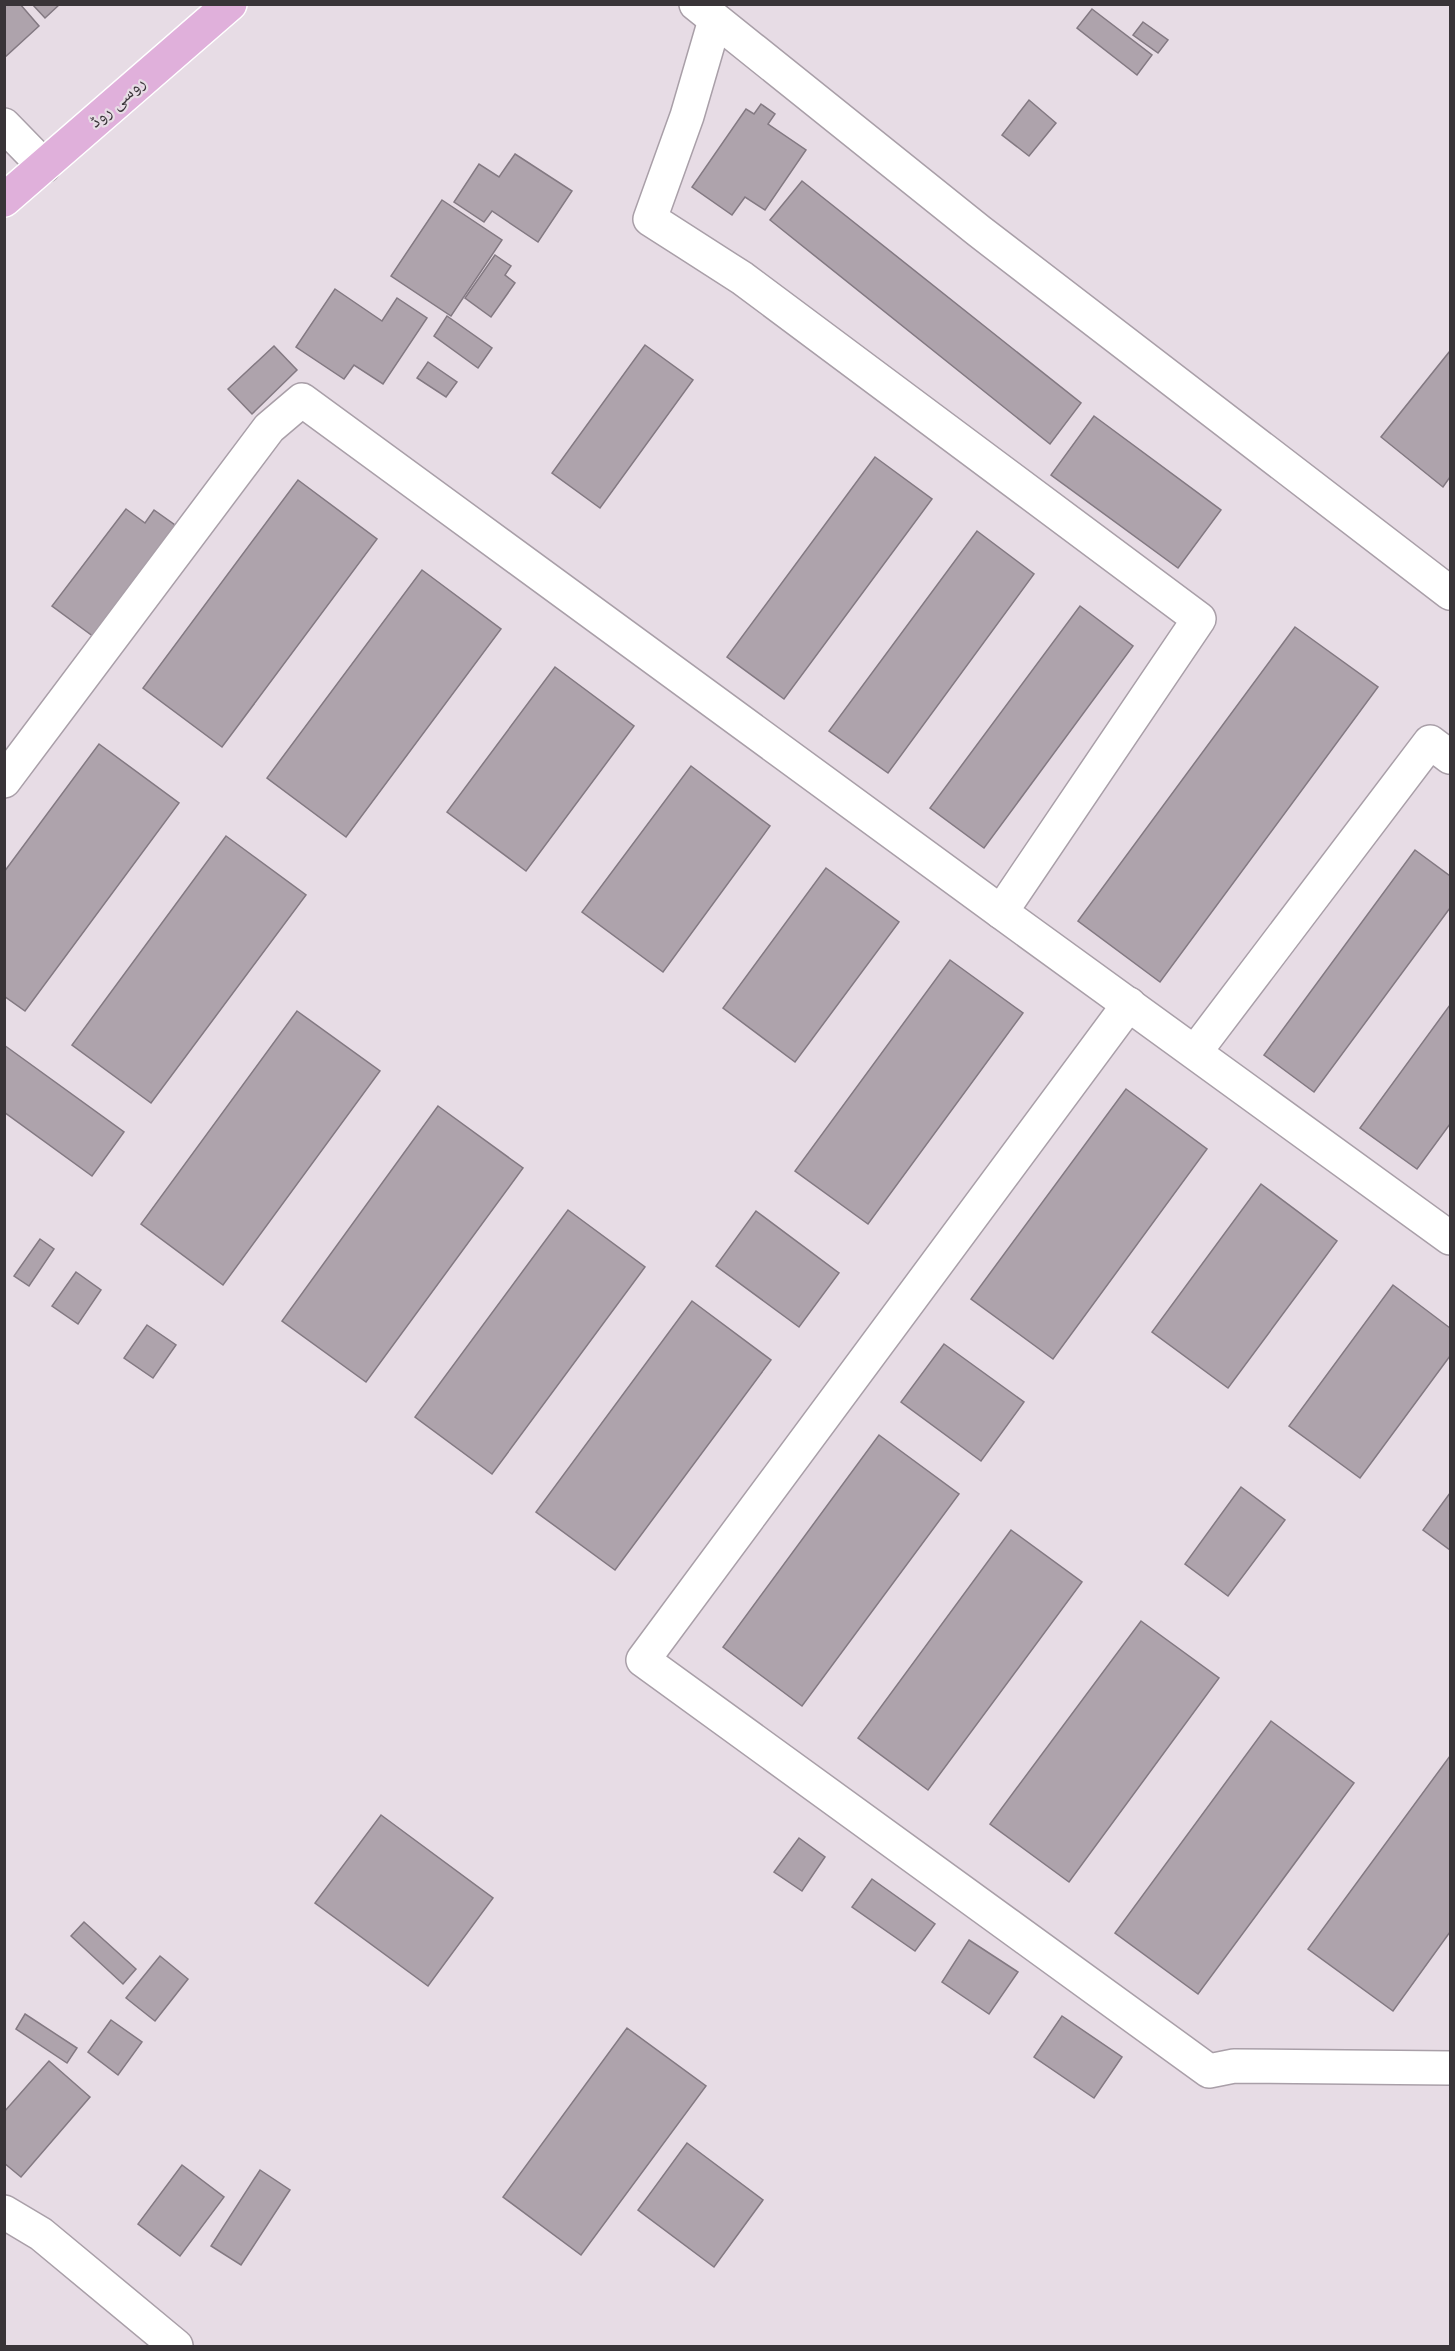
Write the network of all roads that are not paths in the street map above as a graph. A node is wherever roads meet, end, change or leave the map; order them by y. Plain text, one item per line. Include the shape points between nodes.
1 (230, 4) edge
2 (705, 12) edge
3 (4, 125) edge
4 (44, 166) junction
5 (4, 200) edge
6 (1450, 593) edge
7 (1450, 757) edge
8 (4, 781) edge
9 (1002, 912) junction
10 (1129, 1004) junction
11 (1195, 1052) junction
12 (1450, 1238) edge
13 (1450, 2068) edge
14 (4, 2212) edge
15 (176, 2346) edge

1 - 4 main road, روسی روڈ
2 - 6 street via 979,231
2 - 9 street via 687,116 650,219 742,278 1199,619
3 - 4 street
4 - 5 main road, روسی روڈ
7 - 11 street via 1430,742
8 - 9 street via 268,428 302,400
9 - 10 street
10 - 11 street
10 - 13 street via 643,1660 1209,2072 1234,2066
11 - 12 street
14 - 15 street via 41,2234

